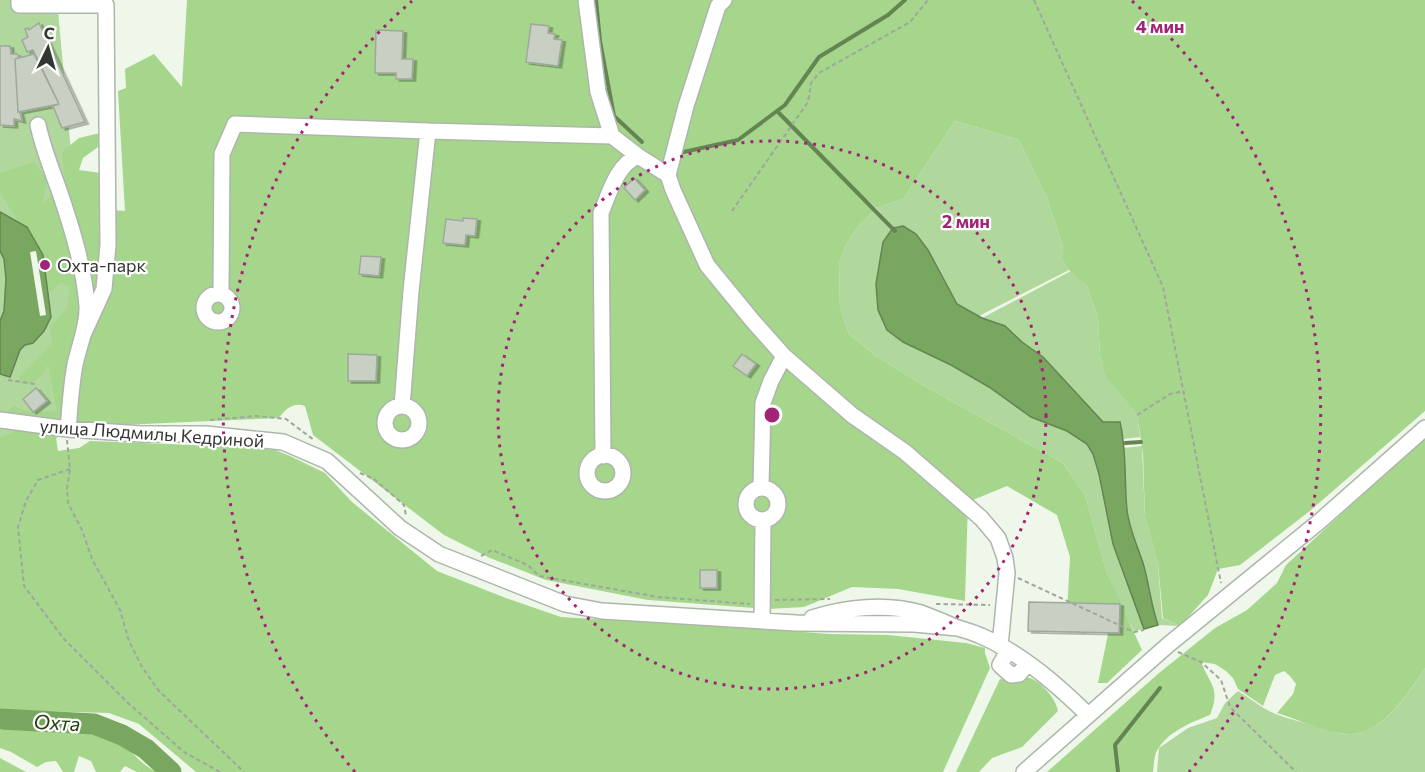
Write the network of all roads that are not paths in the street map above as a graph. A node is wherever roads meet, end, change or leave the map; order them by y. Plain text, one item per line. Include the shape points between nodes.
1 (19, 0) edge
2 (586, 0) edge
3 (719, 2) edge
4 (38, 125) dead end
5 (428, 131) junction
6 (612, 136) junction
7 (638, 156) junction
8 (668, 175) junction
9 (221, 294) dead end
10 (83, 335) junction
11 (784, 356) junction
12 (402, 406) dead end
13 (0, 420) edge
14 (1425, 428) edge
15 (68, 435) junction
16 (603, 456) dead end
17 (762, 621) junction
18 (1004, 649) junction
19 (1088, 715) junction
20 (1024, 772) edge

1 - 10 street via 19,5 106,5 108,245 104,290
2 - 6 street via 598,92
3 - 8 street
4 - 10 street via 84,277 87,309
5 - 6 street
5 - 9 street via 235,124 222,154
5 - 12 street
6 - 7 street
7 - 8 street
7 - 16 street via 630,159 621,171 601,213
8 - 11 street via 707,265
10 - 15 street via 75,365
11 - 17 street via 763,402 761,487 751,491 745,500 746,511 753,519 764,521
11 - 18 street via 852,416 905,452 981,518 998,538 1007,573
13 - 15 street, улица Людмилы Кедриной
14 - 19 street
15 - 17 street, улица Людмилы Кедриной via 206,434 283,442 327,461 400,528 439,554 565,604 602,611
17 - 18 street, улица Людмилы Кедриной via 796,623 852,608 896,608 980,635
18 - 19 street, улица Людмилы Кедриной via 1064,692
19 - 20 street

